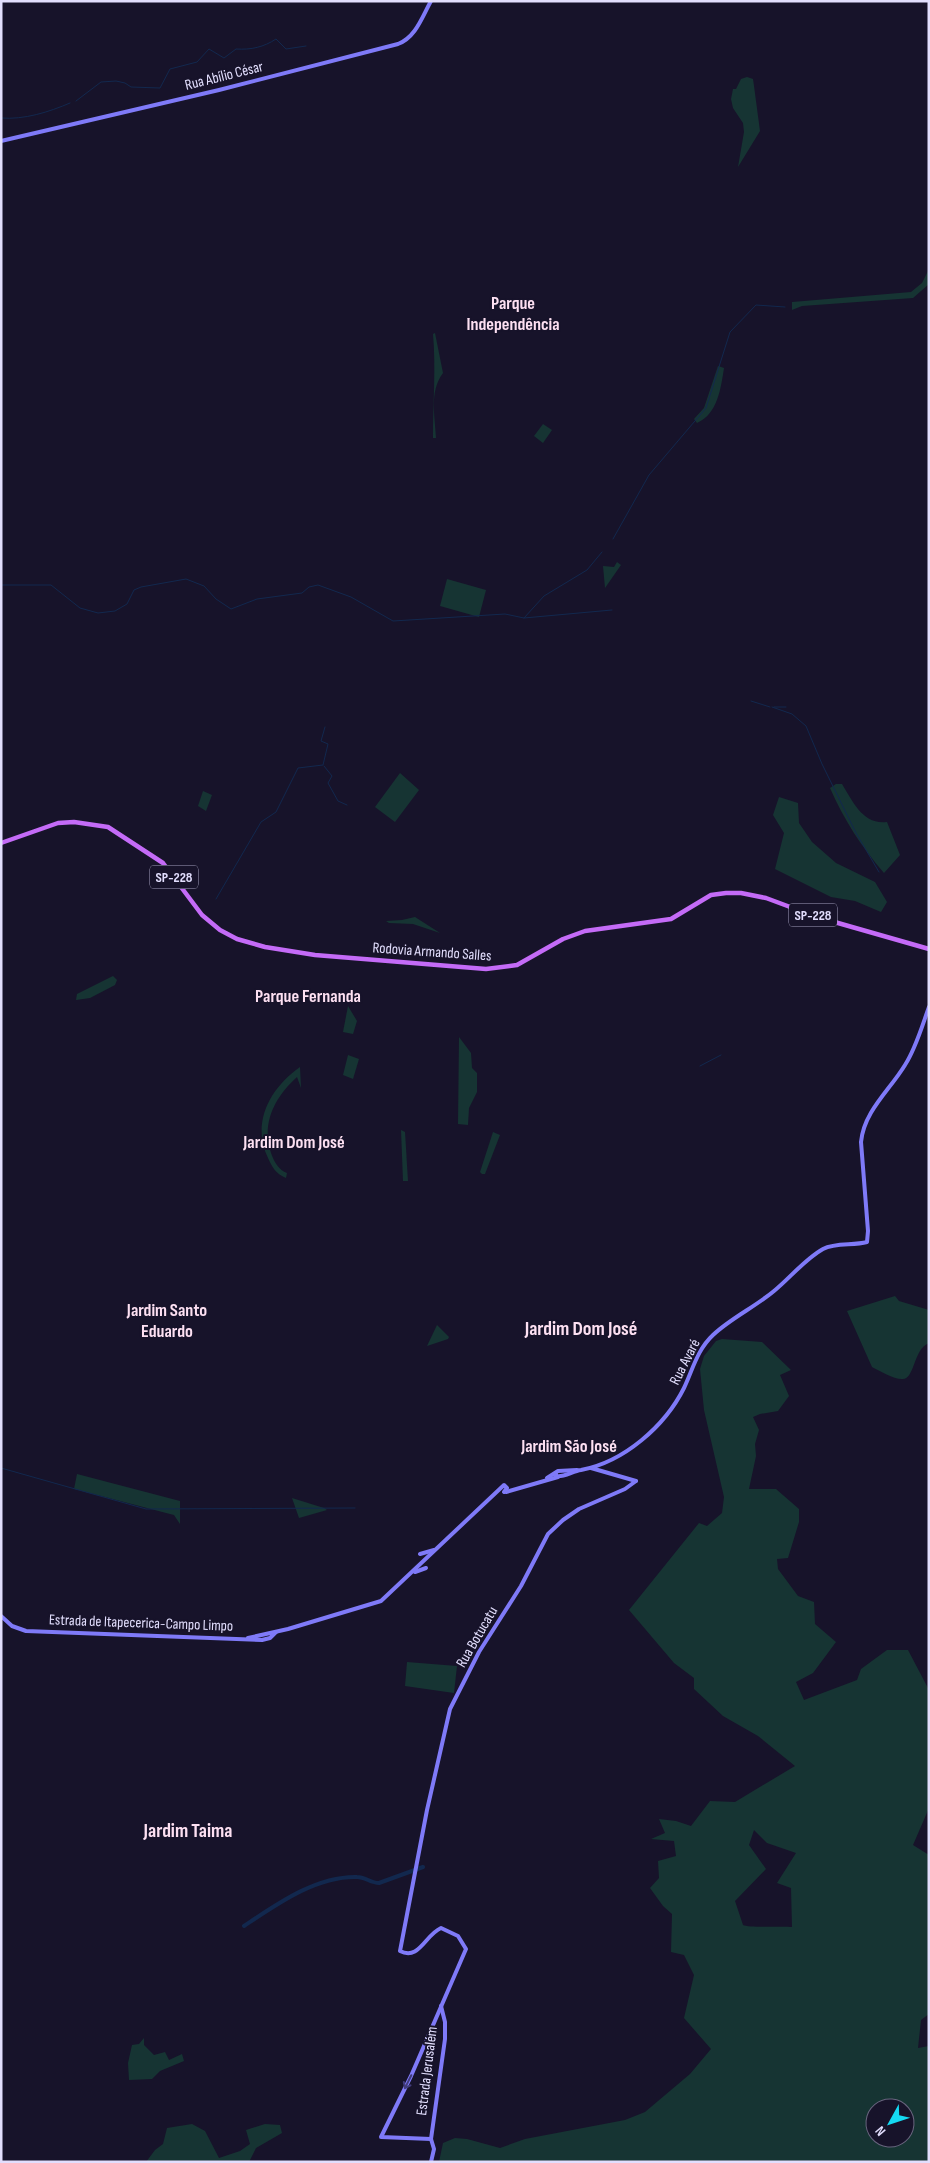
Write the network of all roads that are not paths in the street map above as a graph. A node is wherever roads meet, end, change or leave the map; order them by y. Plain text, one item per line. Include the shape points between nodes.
1 (431, 1) edge
2 (1, 141) edge
3 (1, 843) edge
4 (929, 949) edge
5 (929, 1007) edge
6 (591, 1468) junction
7 (505, 1490) junction
8 (492, 1498) junction
9 (434, 1550) junction
10 (420, 1554) dead end
11 (426, 1568) dead end
12 (415, 1572) junction
13 (1, 1616) edge
14 (400, 1951) joint
15 (441, 2006) junction
16 (431, 2139) junction
17 (432, 2162) edge

1 - 2 main road, Rua Abílio César via 412,34 398,44
3 - 4 main road, Rodovia Armando Salles / SP-228 via 65,822 108,827 163,863 202,915 228,935 265,947 360,959 486,969 510,967 576,934 671,918 711,896 734,893 766,898
5 - 6 main road, Rua Avaré via 909,1059 880,1097 863,1131 867,1242 835,1245 823,1250 772,1293 714,1333 700,1351 682,1391 665,1418 635,1444
6 - 7 main road, Rua Avaré
6 - 14 main road, Rua Botucatu via 636,1481 626,1489 576,1510 548,1534 521,1586 479,1652 450,1709
7 - 8 main road, Estrada de Itapecerica-Campo Limpo
7 - 8 main road, Estrada de Itapecerica-Campo Limpo via 500,1488
8 - 9 main road, Estrada de Itapecerica-Campo Limpo
9 - 10 main road
9 - 12 main road, Estrada de Itapecerica-Campo Limpo
11 - 12 main road
12 - 13 main road, Estrada de Itapecerica-Campo Limpo via 381,1601 248,1638 34,1631 18,1629
14 - 15 main road, Estrada Jerusalém via 415,1952 430,1934 441,1928 463,1942 464,1956
15 - 16 main road, Estrada Jerusalém via 445,2039
15 -> 16 main road via 381,2137
16 - 17 main road, Estrada Jerusalém via 434,2149

